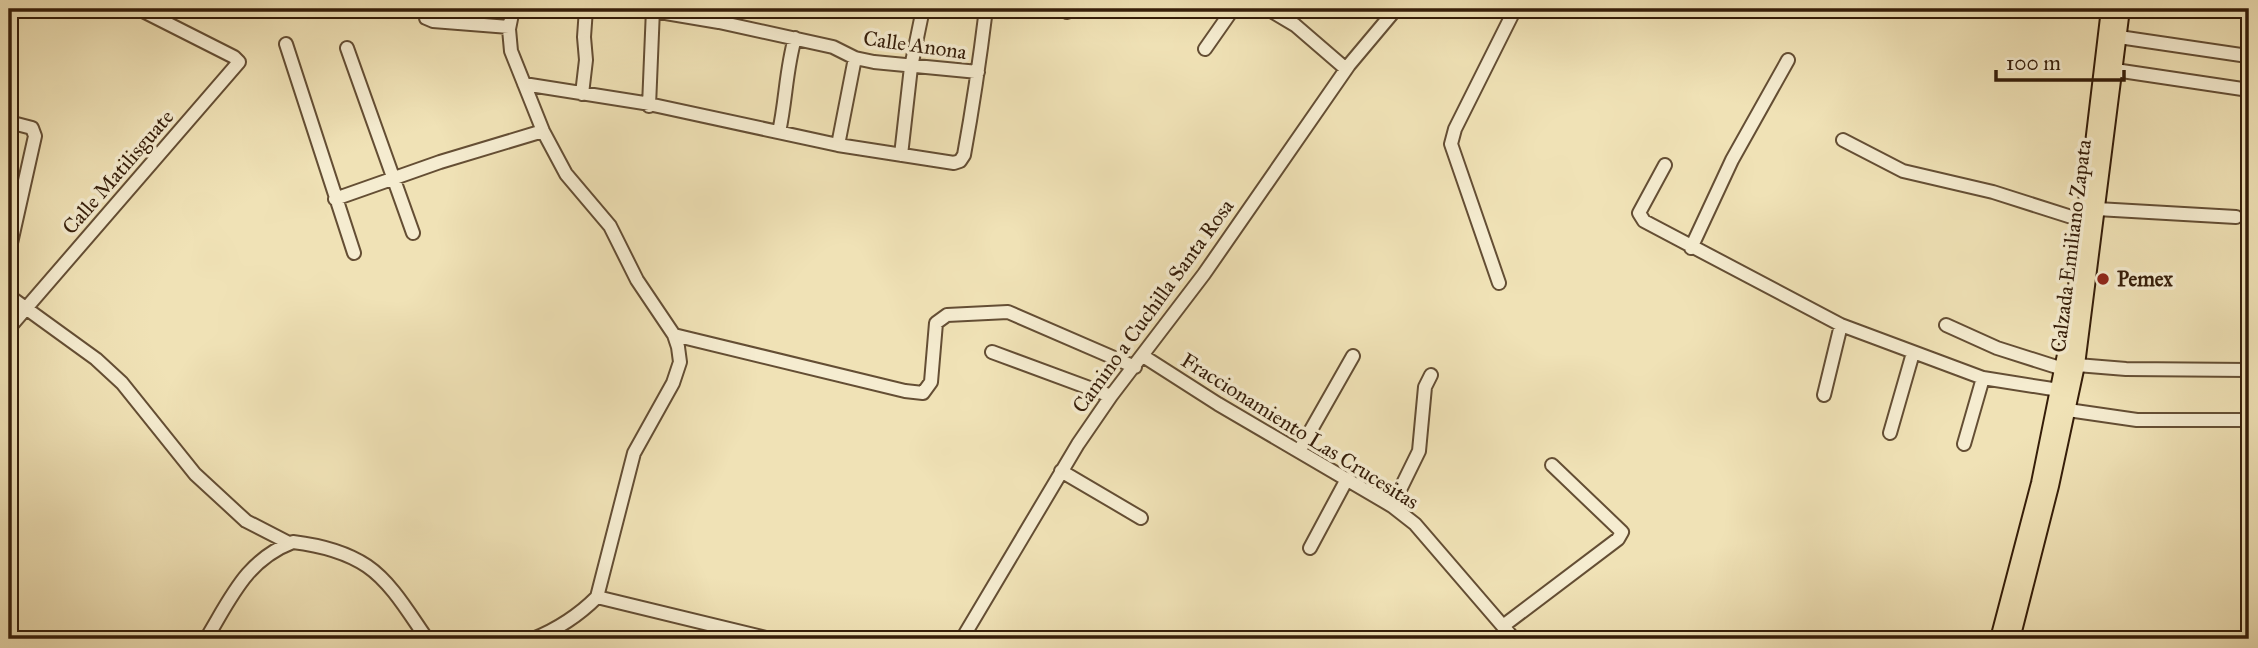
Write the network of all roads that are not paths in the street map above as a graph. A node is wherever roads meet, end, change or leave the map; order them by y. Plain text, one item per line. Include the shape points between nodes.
1 (425, 9) edge
2 (513, 9) edge
3 (586, 9) edge
4 (642, 9) edge
5 (653, 9) edge
6 (923, 9) edge
7 (986, 9) edge
8 (1233, 9) edge
9 (1268, 9) edge
10 (1396, 9) edge
11 (1515, 9) edge
12 (2109, 9) edge
13 (2122, 9) edge
14 (145, 11) edge
15 (509, 27) junction
16 (2119, 37) junction
17 (795, 38) junction
18 (286, 44) dead end
19 (347, 48) dead end
20 (1205, 49) dead end
21 (2241, 55) dead end
22 (855, 58) junction
23 (1788, 60) dead end
24 (911, 67) junction
25 (1346, 69) junction
26 (2115, 70) junction
27 (978, 72) junction
28 (524, 84) junction
29 (2249, 90) edge
30 (582, 94) junction
31 (649, 106) junction
32 (9, 122) edge
33 (543, 131) junction
34 (779, 132) junction
35 (1843, 140) dead end
36 (838, 145) junction
37 (901, 155) junction
38 (1665, 165) dead end
39 (395, 178) junction
40 (335, 199) junction
41 (2098, 209) junction
42 (2235, 217) dead end
43 (2084, 221) junction
44 (413, 233) dead end
45 (1691, 248) junction
46 (9, 252) edge
47 (354, 254) dead end
48 (1499, 283) dead end
49 (9, 296) edge
50 (26, 308) junction
51 (1841, 325) junction
52 (1946, 325) dead end
53 (9, 328) edge
54 (674, 335) junction
55 (992, 352) dead end
56 (1913, 353) junction
57 (1143, 356) junction
58 (1353, 356) dead end
59 (1135, 367) junction
60 (2070, 367) junction
61 (2249, 370) edge
62 (1431, 374) dead end
63 (1983, 378) junction
64 (2059, 390) junction
65 (1824, 395) dead end
66 (1111, 396) junction
67 (2068, 410) junction
68 (2249, 420) edge
69 (1889, 433) dead end
70 (1964, 443) dead end
71 (1300, 451) junction
72 (1552, 465) dead end
73 (1060, 471) junction
74 (1347, 479) junction
75 (2045, 485) junction
76 (1392, 506) junction
77 (1142, 518) dead end
78 (2034, 525) junction
79 (289, 543) junction
80 (1310, 548) dead end
81 (597, 597) junction
82 (1503, 626) junction
83 (206, 639) edge
84 (427, 639) edge
85 (533, 639) edge
86 (770, 639) edge
87 (962, 639) edge
88 (1514, 639) edge
89 (1998, 639) edge
90 (2012, 639) edge

1 - 15 street via 426,18 433,21
2 - 15 street
3 - 30 street
4 - 5 street, Calle Anona
5 - 17 street, Calle Anona
5 - 31 street
6 - 24 street
7 - 27 street
8 - 20 street
9 - 25 street via 1295,24
10 - 25 street, Camino a Cuchilla Santa Rosa
11 - 48 street via 1451,144
12 - 43 main road, Calzada Emiliano Zapata
13 - 16 main road, Calzada Emiliano Zapata
14 - 50 street, Calle Matilisguate via 239,62
15 - 28 street via 511,51
16 - 21 street
16 - 26 main road, Calzada Emiliano Zapata
17 - 22 street, Calle Anona
17 - 34 street
18 - 40 street
19 - 39 street
22 - 24 street, Calle Anona
22 - 36 street
23 - 45 street via 1732,160
24 - 27 street, Calle Anona
24 - 37 street
25 - 57 street, Camino a Cuchilla Santa Rosa
26 - 29 street
26 - 41 main road, Calzada Emiliano Zapata
27 - 37 street via 960,161
28 - 30 street
28 - 33 street
30 - 31 street
31 - 34 street
32 - 46 street via 32,128 35,136
33 - 39 street
33 - 54 street via 566,174 610,226 637,280
34 - 36 street
35 - 43 street via 1903,171 1993,192
36 - 37 street
38 - 45 street via 1640,218
39 - 40 street
39 - 44 street
40 - 47 street
41 - 42 street
41 - 60 main road, Calzada Emiliano Zapata
43 - 60 main road, Calzada Emiliano Zapata
45 - 51 street
49 - 50 street
50 - 53 street, Calle Matilisguate
50 - 79 street via 122,383 195,474 246,521
51 - 56 street
51 - 65 street
52 - 60 street via 1997,348
54 - 59 street via 923,393 931,382 936,323 947,315 1008,312
54 - 81 street via 680,362 634,453
55 - 66 street
56 - 63 street
56 - 69 street
57 - 59 street, Camino a Cuchilla Santa Rosa
57 - 71 street, Fraccionamiento Las Crucesitas
58 - 71 street
59 - 66 street, Camino a Cuchilla Santa Rosa
60 - 61 street
60 - 64 main road, Calzada Emiliano Zapata
60 - 67 main road, Calzada Emiliano Zapata
62 - 76 street via 1425,387 1419,451
63 - 64 street
63 - 70 street
64 - 75 main road, Calzada Emiliano Zapata
66 - 73 street, Camino a Cuchilla Santa Rosa
67 - 68 street via 2137,420
67 - 75 main road, Calzada Emiliano Zapata
71 - 74 street, Fraccionamiento Las Crucesitas
72 - 82 street via 1622,532
73 - 77 street
73 - 87 street, Camino a Cuchilla Santa Rosa
74 - 76 street, Fraccionamiento Las Crucesitas
74 - 80 street
75 - 78 main road
76 - 82 street, Fraccionamiento Las Crucesitas via 1415,524
78 - 89 main road
78 - 90 main road
79 - 83 street via 247,573
79 - 84 street via 337,552 367,566 391,589
81 - 85 street via 577,616
81 - 86 street
82 - 88 street, Fraccionamiento Las Crucesitas

